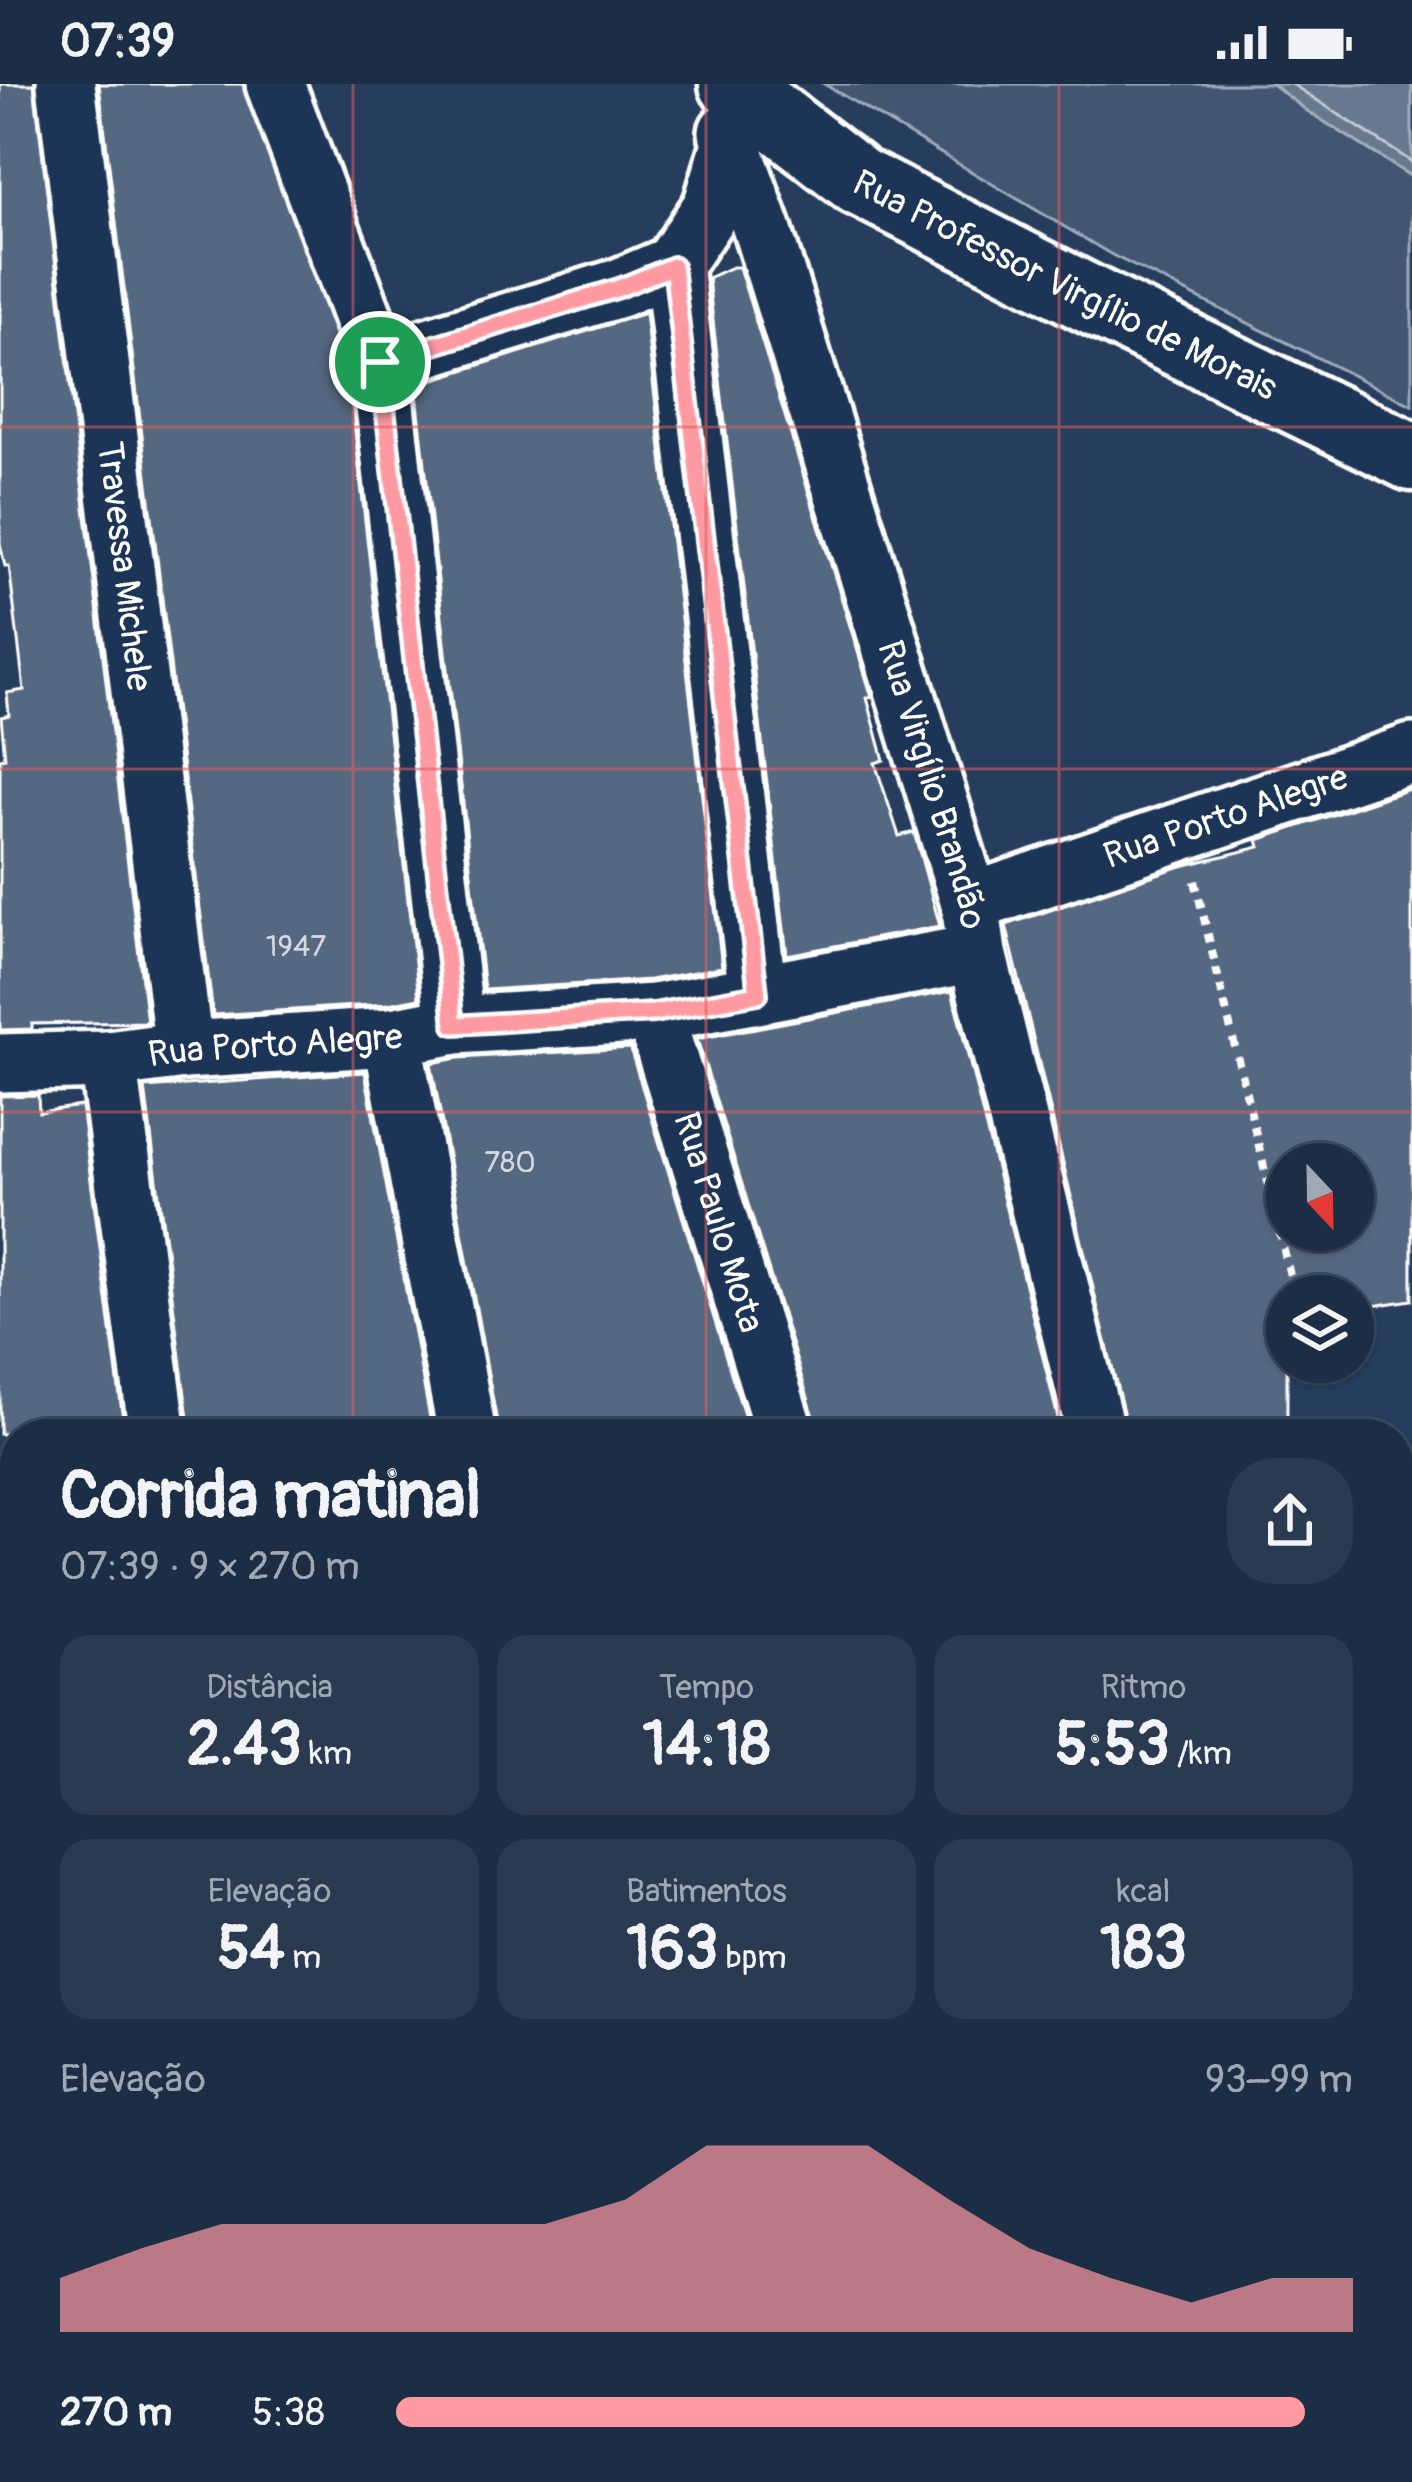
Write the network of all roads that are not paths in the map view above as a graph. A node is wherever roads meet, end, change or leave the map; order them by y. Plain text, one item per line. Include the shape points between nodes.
1 (66, 84) edge
2 (275, 84) edge
3 (716, 84) edge
4 (732, 114) edge
5 (673, 266) junction
6 (380, 362) junction
7 (1412, 457) edge
8 (1412, 753) edge
9 (973, 928) junction
10 (758, 994) junction
11 (654, 1013) junction
12 (454, 1025) junction
13 (392, 1037) junction
14 (184, 1050) junction
15 (108, 1060) junction
16 (0, 1063) edge
17 (156, 1419) edge
18 (464, 1419) edge
19 (780, 1419) edge
20 (1092, 1419) edge

1 - 14 street, Travessa Michele
2 - 6 street
3 - 4 street, Rua Virgílio Brandão
4 - 5 street via 712,207
4 - 7 main road, Rua Professor Virgílio de Morais
4 - 9 street, Rua Virgílio Brandão
5 - 6 street
5 - 10 street
6 - 12 street
8 - 9 street, Rua Porto Alegre via 1184,832
9 - 10 street, Rua Porto Alegre
9 - 20 street, Rua Virgílio Brandão
10 - 11 street, Rua Porto Alegre
11 - 12 street, Rua Porto Alegre
11 - 19 street, Rua Paulo Mota
12 - 13 street, Rua Porto Alegre
13 - 14 street, Rua Porto Alegre
13 - 18 street
14 - 15 street, Rua Porto Alegre
15 - 16 street, Rua Porto Alegre
15 - 17 street

